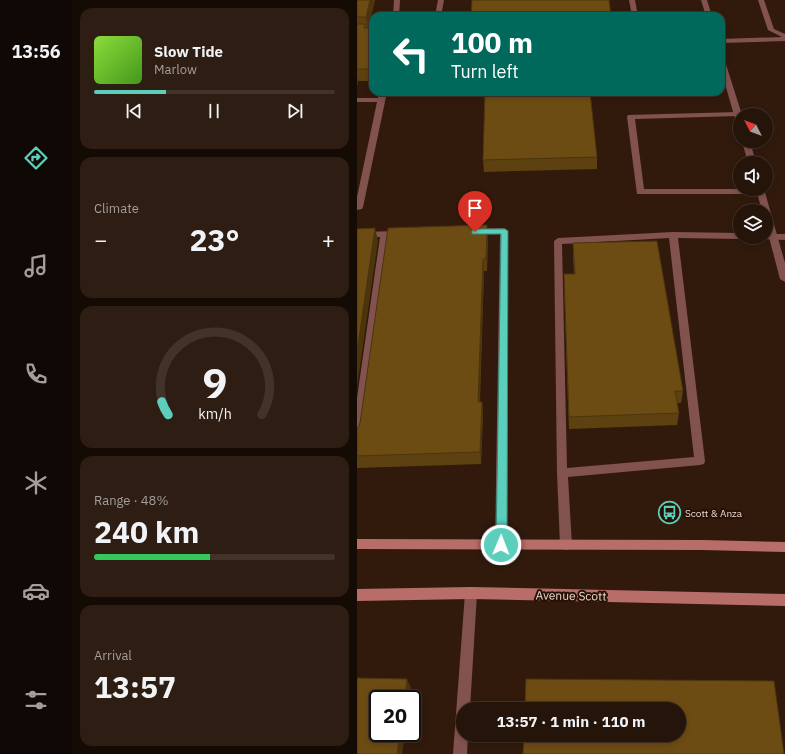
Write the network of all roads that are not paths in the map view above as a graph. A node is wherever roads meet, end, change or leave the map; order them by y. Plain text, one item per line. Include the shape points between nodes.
1 (397, 0) edge
2 (441, 0) edge
3 (632, 0) edge
4 (704, 0) edge
5 (761, 0) edge
6 (396, 12) edge
7 (439, 12) edge
8 (634, 12) edge
9 (708, 12) edge
10 (785, 37) edge
11 (725, 41) edge
12 (725, 71) edge
13 (382, 96) edge
14 (357, 100) edge
15 (736, 108) edge
16 (733, 118) edge
17 (733, 191) edge
18 (357, 207) edge
19 (467, 232) edge
20 (415, 233) edge
21 (385, 234) junction
22 (357, 235) edge
23 (673, 235) junction
24 (733, 236) edge
25 (773, 237) edge
26 (785, 237) edge
27 (772, 244) edge
28 (785, 279) edge
29 (357, 435) edge
30 (562, 472) junction
31 (357, 544) edge
32 (501, 545) junction
33 (566, 545) junction
34 (785, 547) edge
35 (471, 593) junction
36 (357, 595) edge
37 (785, 600) edge
38 (463, 702) edge
39 (461, 742) edge
40 (460, 754) edge

1 - 6 street
2 - 7 street
3 - 8 street
4 - 9 street
5 - 10 street via 771,30
10 - 11 street
12 - 15 street
13 - 14 street
13 - 18 street
16 - 17 street via 631,117 640,192
19 - 32 street via 505,231
20 - 21 street
21 - 22 street
21 - 29 street
23 - 24 street
23 - 30 street via 558,241
23 - 30 street via 700,461
25 - 26 street
27 - 28 street
30 - 33 street
31 - 32 main road
32 - 33 main road
33 - 34 main road
35 - 36 main road, Avenue Scott
35 - 37 main road, Avenue Scott
35 - 38 street
39 - 40 street

